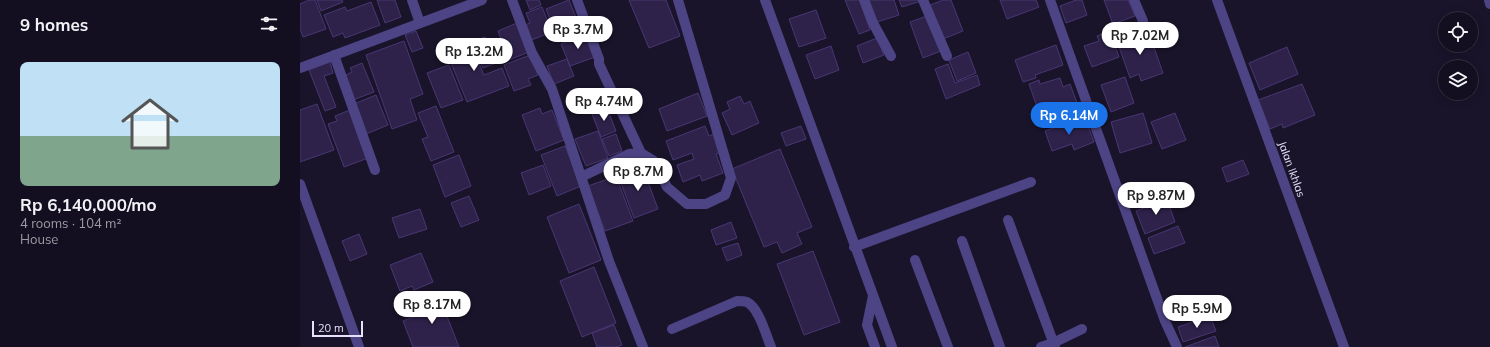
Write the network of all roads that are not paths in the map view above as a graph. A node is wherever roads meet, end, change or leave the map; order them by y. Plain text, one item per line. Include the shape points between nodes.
1 (412, 0) edge
2 (482, 0) edge
3 (512, 0) edge
4 (577, 0) edge
5 (678, 0) edge
6 (765, 0) edge
7 (864, 0) edge
8 (923, 0) edge
9 (1050, 0) edge
10 (1134, 0) edge
11 (1217, 0) edge
12 (1489, 0) edge
13 (456, 4) edge
14 (1490, 4) edge
15 (1143, 21) dead end
16 (420, 23) junction
17 (334, 55) junction
18 (891, 56) dead end
19 (946, 56) dead end
20 (300, 68) edge
21 (642, 153) junction
22 (375, 170) dead end
23 (581, 177) junction
24 (1031, 182) dead end
25 (300, 184) edge
26 (1008, 220) dead end
27 (962, 241) dead end
28 (854, 247) junction
29 (915, 260) dead end
30 (873, 296) junction
31 (672, 329) dead end
32 (1082, 330) dead end
33 (1054, 345) edge
34 (359, 347) edge
35 (643, 347) edge
36 (771, 347) edge
37 (875, 347) edge
38 (892, 347) edge
39 (948, 347) edge
40 (1000, 347) edge
41 (1040, 347) edge
42 (1177, 347) edge
43 (1344, 347) edge

1 - 16 street
2 - 13 street
3 - 23 street via 532,53 552,89
4 - 21 street via 599,64
5 - 21 street via 731,178 725,195 706,204 687,204 667,187 654,161
6 - 28 street
7 - 18 street
8 - 19 street
9 - 42 street via 1165,321
10 - 15 street
11 - 43 street, Jalan Ikhlas
12 - 14 street
13 - 16 street
16 - 17 street
17 - 20 street
17 - 22 street
21 - 23 street via 629,154
23 - 35 street
24 - 28 street
25 - 34 street
26 - 33 street
27 - 40 street
28 - 30 street
29 - 39 street
30 - 37 street via 867,325
30 - 38 street
31 - 36 street via 737,301 746,302 759,316
32 - 33 street
33 - 41 street

